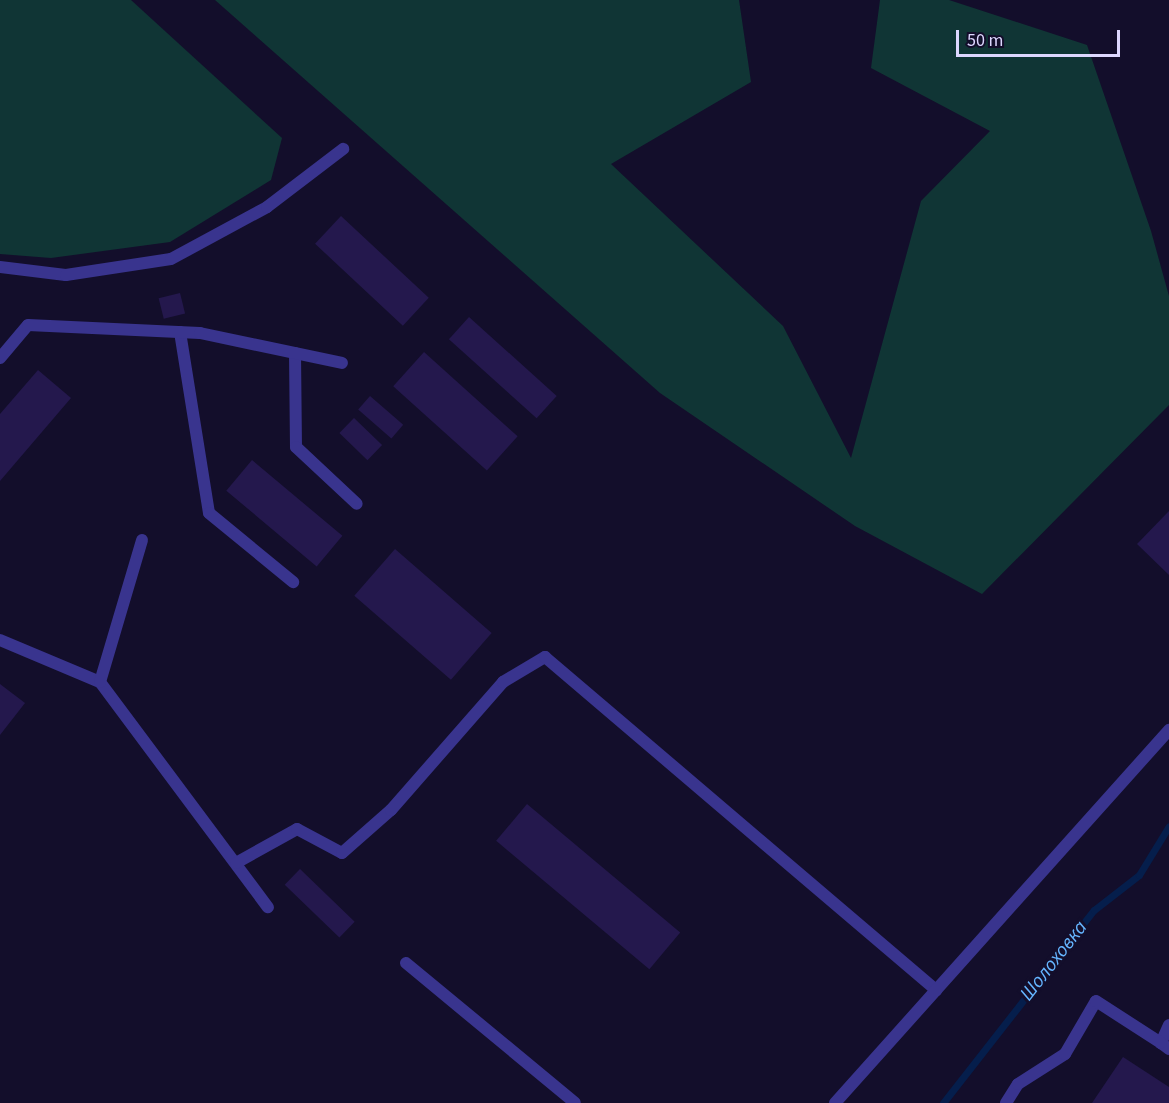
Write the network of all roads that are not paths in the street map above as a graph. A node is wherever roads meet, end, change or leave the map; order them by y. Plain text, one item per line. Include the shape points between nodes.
1 (344, 149) dead end
2 (0, 267) edge
3 (180, 332) junction
4 (295, 353) junction
5 (0, 358) edge
6 (342, 363) dead end
7 (357, 504) dead end
8 (142, 540) dead end
9 (292, 582) dead end
10 (0, 640) edge
11 (100, 682) junction
12 (1169, 730) edge
13 (236, 863) junction
14 (268, 906) dead end
15 (406, 963) dead end
16 (936, 990) junction
17 (1169, 1025) edge
18 (1165, 1046) edge
19 (575, 1103) edge
20 (835, 1103) edge
21 (1006, 1103) edge

1 - 2 lane via 267,207 171,259 66,275
3 - 4 lane
3 - 5 lane via 28,325
3 - 9 lane via 210,513
4 - 6 lane
4 - 7 lane via 296,447
8 - 11 lane
10 - 11 lane
11 - 13 lane
12 - 16 lane
13 - 14 lane
13 - 16 lane via 297,829 342,853 390,810 503,682 545,657
15 - 19 lane
16 - 20 lane
17 - 18 lane
18 - 21 lane via 1096,1001 1065,1054 1018,1084

